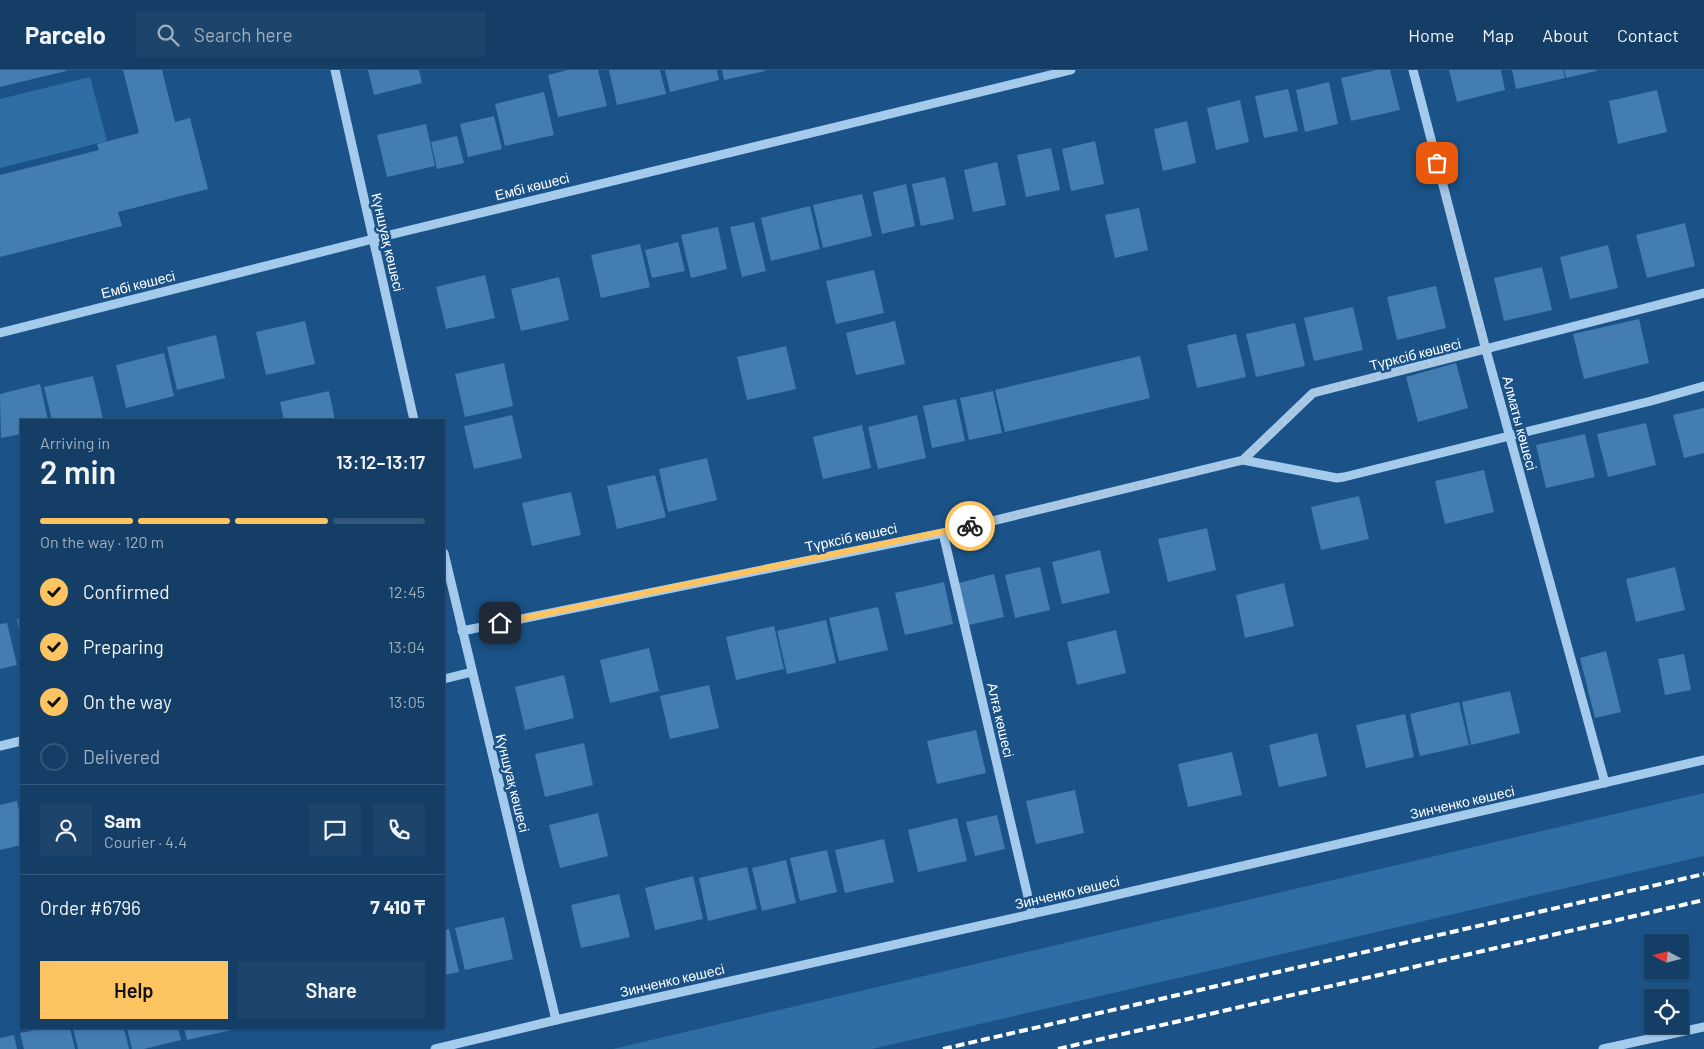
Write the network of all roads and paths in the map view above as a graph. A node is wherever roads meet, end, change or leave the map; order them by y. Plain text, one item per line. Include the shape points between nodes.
1 (335, 70) edge
2 (1071, 70) edge
3 (1413, 70) edge
4 (373, 239) junction
5 (1704, 293) edge
6 (0, 333) edge
7 (1486, 350) junction
8 (1704, 386) edge
9 (414, 419) edge
10 (1510, 437) junction
11 (1243, 460) junction
12 (943, 533) junction
13 (445, 562) edge
14 (448, 591) edge
15 (462, 631) junction
16 (472, 672) junction
17 (445, 678) edge
18 (20, 741) edge
19 (0, 746) edge
20 (1704, 760) edge
21 (1605, 783) junction
22 (1032, 914) junction
23 (556, 1020) junction
24 (1704, 1027) edge
25 (435, 1049) edge
26 (1603, 1049) edge

1 - 4 street, Күншуақ көшесі
2 - 4 street, Ембі көшесі
3 - 7 street, Алматы көшесі
4 - 6 street, Ембі көшесі
4 - 9 street, Күншуақ көшесі
5 - 7 street, Түрксіб көшесі
7 - 10 street, Алматы көшесі
7 - 11 street, Түрксіб көшесі via 1313,393
8 - 10 street, Түрксіб көшесі
10 - 11 street, Түрксіб көшесі via 1337,478
10 - 21 street, Алматы көшесі
11 - 12 street, Түрксіб көшесі
12 - 15 street, Түрксіб көшесі
12 - 22 street, Алға көшесі
13 - 14 street, Күншуақ көшесі
14 - 15 street, Күншуақ көшесі
15 - 16 street, Күншуақ көшесі
16 - 17 street
16 - 23 street, Күншуақ көшесі
18 - 19 street
20 - 21 street, Зинченко көшесі
21 - 22 street, Зинченко көшесі
22 - 23 street, Зинченко көшесі
23 - 25 street, Зинченко көшесі
24 - 26 street

